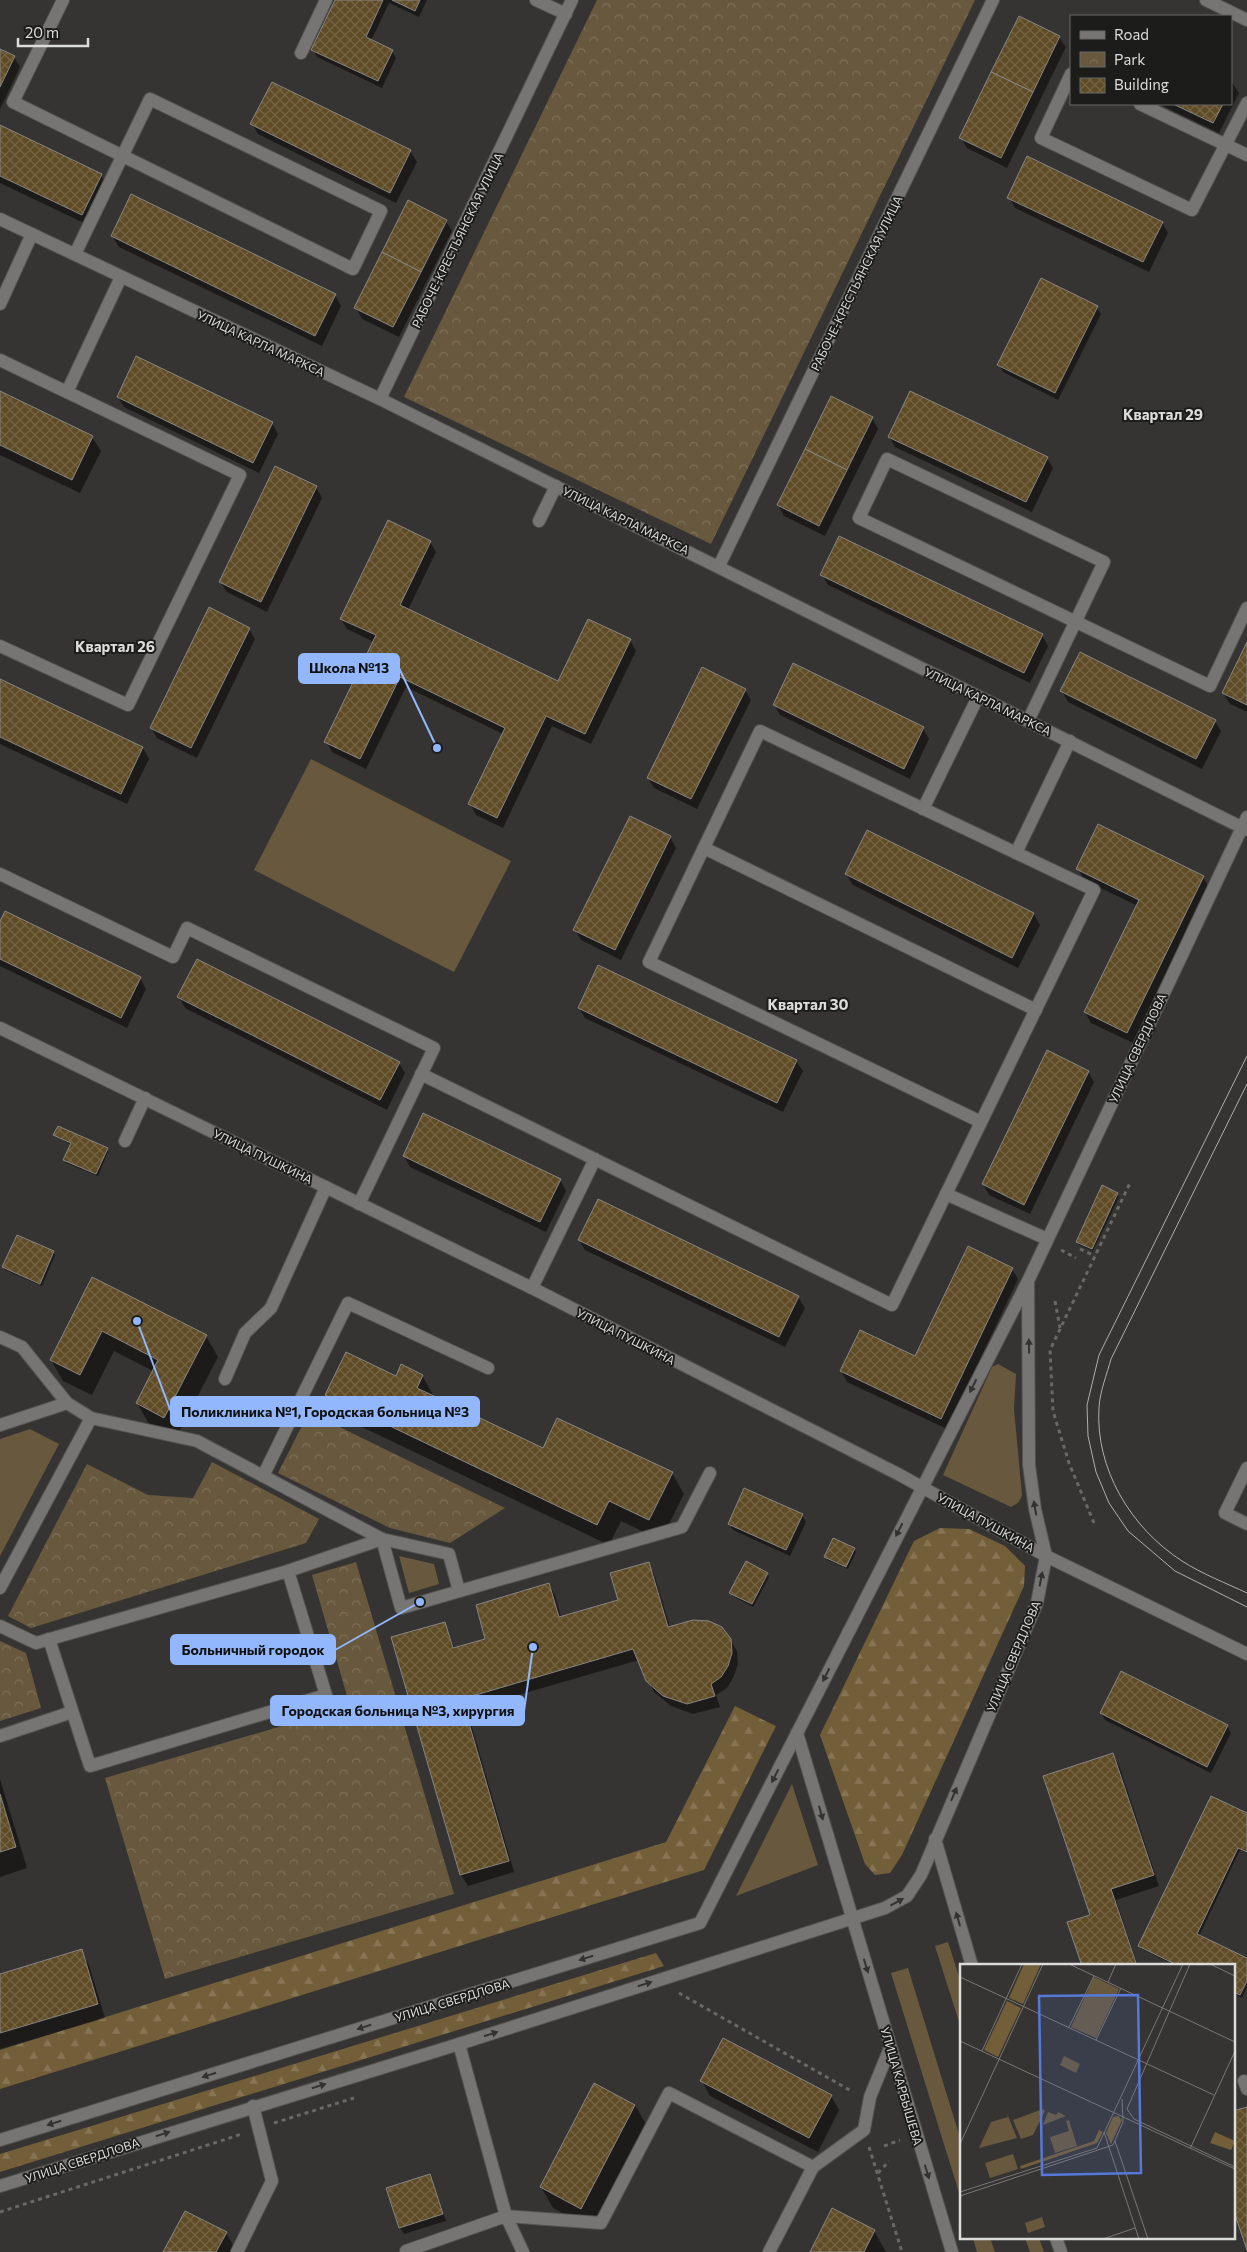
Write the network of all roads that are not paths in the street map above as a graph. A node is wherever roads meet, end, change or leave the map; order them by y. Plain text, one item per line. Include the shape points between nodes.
1 (62, 0) edge
2 (326, 0) edge
3 (536, 0) edge
4 (572, 0) edge
5 (993, 0) edge
6 (1206, 0) edge
7 (566, 14) junction
8 (1247, 20) edge
9 (302, 54) dead end
10 (1070, 76) edge
11 (1247, 103) edge
12 (1142, 105) edge
13 (1226, 145) junction
14 (1247, 155) edge
15 (122, 156) junction
16 (0, 219) edge
17 (32, 234) junction
18 (76, 254) junction
19 (121, 277) junction
20 (0, 304) edge
21 (0, 360) edge
22 (67, 392) junction
23 (380, 399) junction
24 (556, 486) junction
25 (539, 521) dead end
26 (719, 566) junction
27 (1247, 608) edge
28 (1076, 622) junction
29 (0, 646) edge
30 (978, 697) junction
31 (1028, 721) junction
32 (1070, 741) junction
33 (923, 809) junction
34 (1245, 824) edge
35 (704, 848) junction
36 (1016, 853) junction
37 (0, 874) edge
38 (1036, 1010) junction
39 (0, 1028) edge
40 (421, 1074) junction
41 (145, 1098) junction
42 (981, 1122) junction
43 (125, 1141) dead end
44 (595, 1159) junction
45 (326, 1187) junction
46 (946, 1194) junction
47 (359, 1204) junction
48 (1047, 1239) junction
49 (1028, 1281) junction
50 (532, 1288) junction
51 (0, 1337) edge
52 (488, 1368) dead end
53 (225, 1379) dead end
54 (67, 1404) junction
55 (91, 1418) junction
56 (0, 1425) edge
57 (1247, 1468) edge
58 (710, 1473) dead end
59 (263, 1476) junction
60 (921, 1486) junction
61 (1247, 1524) edge
62 (382, 1539) junction
63 (1046, 1556) junction
64 (288, 1572) junction
65 (0, 1588) edge
66 (459, 1592) junction
67 (0, 1626) edge
68 (50, 1639) junction
69 (1247, 1654) edge
70 (72, 1712) junction
71 (797, 1733) junction
72 (0, 1736) edge
73 (935, 1839) junction
74 (852, 1919) junction
75 (971, 1964) edge
76 (459, 2044) junction
77 (890, 2048) junction
78 (253, 2106) junction
79 (0, 2140) edge
80 (813, 2167) junction
81 (0, 2186) edge
82 (506, 2216) junction
83 (1057, 2240) edge
84 (406, 2251) edge
85 (237, 2252) edge
86 (524, 2252) edge
87 (769, 2252) edge
88 (952, 2252) edge
89 (1061, 2252) edge

1 - 15 street via 13,102
2 - 9 street
3 - 7 street
4 - 7 street, РАБОЧЕ-КРЕСТЬЯНСКАЯ УЛИЦА
5 - 26 street, РАБОЧЕ-КРЕСТЬЯНСКАЯ УЛИЦА
6 - 8 street
7 - 23 street, РАБОЧЕ-КРЕСТЬЯНСКАЯ УЛИЦА
10 - 13 street via 1041,138 1192,210
11 - 13 street
12 - 13 street
13 - 14 street
15 - 15 street via 353,269 381,211 150,99
15 - 18 street
16 - 17 street, УЛИЦА КАРЛА МАРКСА
17 - 18 street, УЛИЦА КАРЛА МАРКСА
17 - 20 street
18 - 19 street, УЛИЦА КАРЛА МАРКСА
19 - 22 street
19 - 23 street, УЛИЦА КАРЛА МАРКСА
21 - 22 street
22 - 29 street via 240,475 128,705
23 - 24 street, УЛИЦА КАРЛА МАРКСА
24 - 25 street
24 - 26 street, УЛИЦА КАРЛА МАРКСА
26 - 30 street, УЛИЦА КАРЛА МАРКСА
27 - 28 street via 1210,686
28 - 28 street via 859,518 887,458 1104,562
28 - 31 street
30 - 31 street, УЛИЦА КАРЛА МАРКСА
30 - 33 street
31 - 32 street, УЛИЦА КАРЛА МАРКСА
32 - 34 street, УЛИЦА КАРЛА МАРКСА
32 - 36 street
33 - 35 street via 760,731
33 - 36 street
34 - 48 street, УЛИЦА СВЕРДЛОВА
35 - 38 street
35 - 42 street via 649,962
36 - 38 street via 1094,890
37 - 40 street via 173,957 188,928 434,1048
38 - 42 street
39 - 41 street, УЛИЦА ПУШКИНА
40 - 44 street
40 - 47 street
41 - 43 street
41 - 45 street, УЛИЦА ПУШКИНА
42 - 46 street
44 - 46 street via 892,1305
44 - 50 street
45 - 47 street, УЛИЦА ПУШКИНА
45 - 53 street via 271,1308 246,1333
46 - 48 street
47 - 50 street, УЛИЦА ПУШКИНА
48 - 49 street, УЛИЦА СВЕРДЛОВА
49 -> 60 street, УЛИЦА СВЕРДЛОВА
63 -> 49 street, УЛИЦА СВЕРДЛОВА via 1029,1465
50 - 60 street, УЛИЦА ПУШКИНА
51 - 54 street via 22,1347
52 - 59 street via 348,1302
54 - 55 street
54 - 56 street
55 - 59 street via 197,1441
55 - 65 street
57 - 61 street via 1225,1513
58 - 66 street via 682,1527
59 - 62 street
60 - 63 street, УЛИЦА ПУШКИНА
60 -> 71 street, УЛИЦА СВЕРДЛОВА
62 - 64 street
62 - 66 street via 449,1554
62 - 66 street via 401,1608
63 - 69 street, УЛИЦА ПУШКИНА
73 -> 63 street, УЛИЦА СВЕРДЛОВА via 1037,1603
64 - 68 street
64 - 70 street via 326,1695 90,1766
67 - 68 street via 36,1643
68 - 70 street
70 - 72 street
71 -> 74 street
71 -> 79 street, УЛИЦА СВЕРДЛОВА via 700,1923
74 -> 73 street, УЛИЦА СВЕРДЛОВА via 885,1908 907,1896 921,1875
75 -> 73 street
76 -> 74 street, УЛИЦА СВЕРДЛОВА
74 -> 77 street, УЛИЦА КАРБЫШЕВА
78 -> 76 street, УЛИЦА СВЕРДЛОВА
76 - 82 street
77 - 80 street via 870,2097 864,2130
77 -> 88 street, УЛИЦА КАРБЫШЕВА
81 -> 78 street, УЛИЦА СВЕРДЛОВА
78 - 85 street via 272,2181
80 - 82 street via 669,2094 601,2223
80 - 87 street
82 - 84 street
82 - 86 street
83 - 89 street

